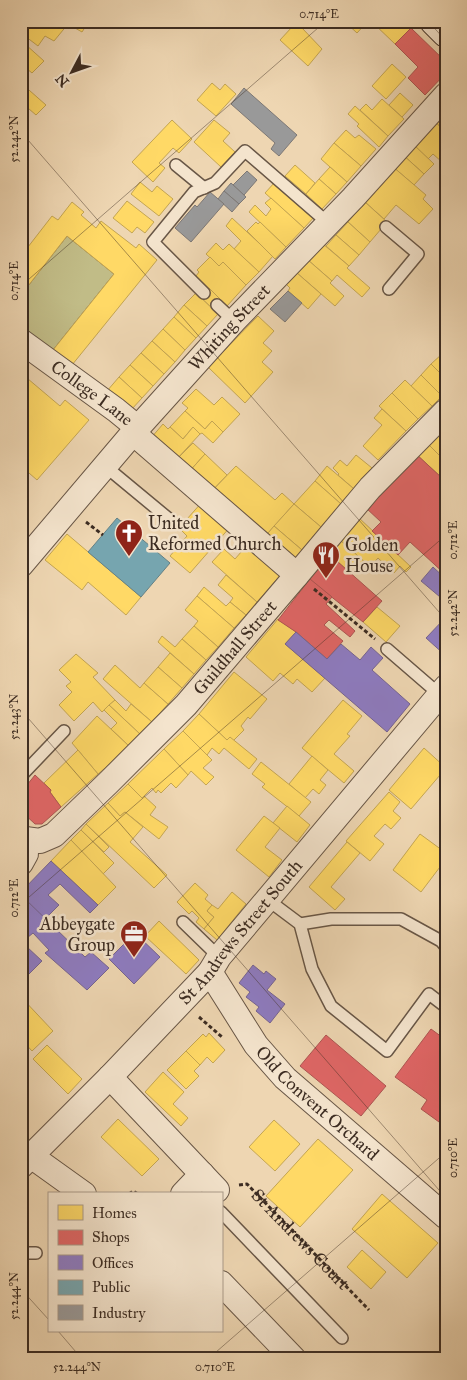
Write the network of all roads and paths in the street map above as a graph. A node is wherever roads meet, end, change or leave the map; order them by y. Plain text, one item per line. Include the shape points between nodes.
1 (434, 21) edge
2 (446, 33) edge
3 (446, 95) edge
4 (176, 165) dead end
5 (204, 188) junction
6 (328, 223) junction
7 (386, 227) dead end
8 (389, 289) dead end
9 (204, 293) dead end
10 (216, 305) dead end
11 (234, 321) junction
12 (21, 341) edge
13 (446, 411) edge
14 (135, 430) junction
15 (105, 466) junction
16 (169, 519) dead end
17 (21, 565) edge
18 (297, 575) junction
19 (387, 649) joint
20 (442, 690) edge
21 (64, 731) dead end
22 (21, 776) edge
23 (23, 837) edge
24 (21, 863) edge
25 (268, 900) junction
26 (183, 922) dead end
27 (300, 924) junction
28 (446, 946) edge
29 (214, 964) junction
30 (446, 1007) edge
31 (110, 1077) junction
32 (26, 1161) edge
33 (80, 1192) edge
34 (213, 1192) edge
35 (218, 1192) edge
36 (222, 1202) edge
37 (446, 1217) edge
38 (21, 1252) edge
39 (36, 1253) dead end
40 (222, 1285) edge
41 (369, 1310) dead end
42 (342, 1338) dead end
43 (446, 1354) edge
44 (21, 1355) edge
45 (25, 1359) edge
46 (294, 1359) edge
47 (430, 1359) edge

1 - 2 street
3 - 6 street, Whiting Street via 357,201
4 - 5 lane
5 - 6 lane via 215,183 245,151
5 - 9 lane via 194,192 153,242
6 - 11 street, Whiting Street
7 - 8 lane via 418,254
10 - 11 lane
11 - 14 street, Whiting Street
12 - 14 street, College Lane via 116,410
13 - 18 street, Guildhall Street via 370,488
14 - 15 street, Whiting Street
14 - 18 street, College Lane
15 - 16 lane
15 - 17 street, Whiting Street
18 - 19 path
18 - 23 street, Guildhall Street via 186,705 54,835 40,841
19 - 20 lane
20 - 25 street, St Andrews Street South
21 - 22 lane
23 - 24 street, Guildhall Street via 26,854
25 - 27 lane
25 - 29 street, St Andrews Street South
26 - 29 lane
27 - 28 lane via 331,919 401,920
27 - 30 lane via 312,969 331,1006 387,1051 429,994
29 - 31 street, St Andrews Street South
29 - 37 street, Old Convent Orchard via 256,1045 285,1078
31 - 32 street, St Andrews Street South
31 - 34 street
32 - 33 street
35 - 41 path, St Andrews Court via 247,1184
36 - 42 lane
38 - 39 lane
40 - 46 street
43 - 47 path
44 - 45 path

